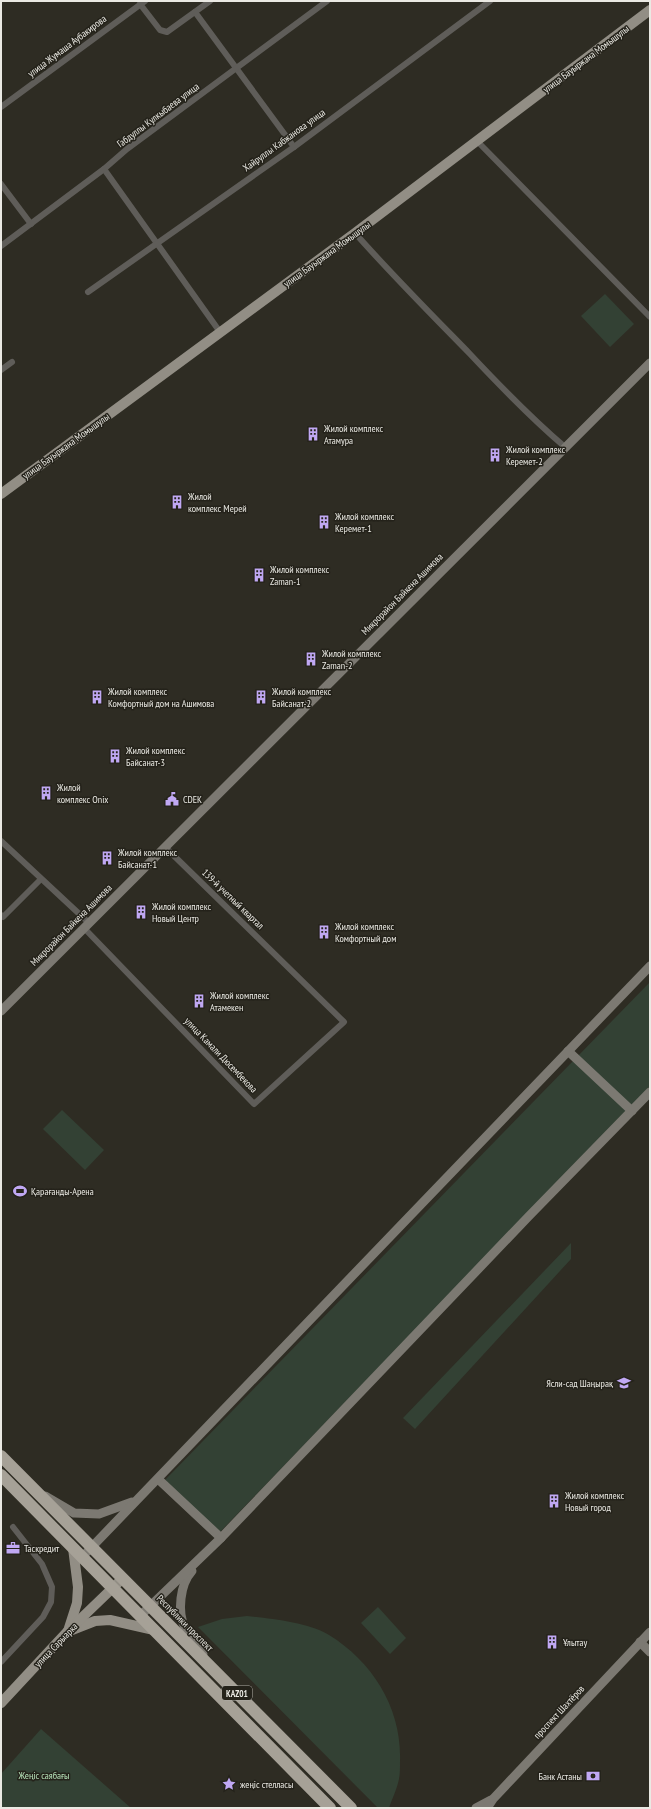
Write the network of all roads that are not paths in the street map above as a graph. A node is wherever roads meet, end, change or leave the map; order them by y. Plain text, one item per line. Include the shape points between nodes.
1 (210, 1) edge
2 (327, 1) edge
3 (490, 1) edge
4 (142, 2) edge
5 (195, 12) junction
6 (648, 15) edge
7 (236, 68) junction
8 (1, 107) edge
9 (477, 141) junction
10 (294, 147) junction
11 (104, 169) junction
12 (1, 184) edge
13 (31, 224) junction
14 (355, 233) junction
15 (157, 244) junction
16 (1, 246) edge
17 (88, 292) dead end
18 (650, 317) edge
19 (220, 332) junction
20 (12, 362) dead end
21 (650, 363) edge
22 (1, 370) edge
23 (566, 447) junction
24 (1, 494) edge
25 (1, 841) edge
26 (165, 847) junction
27 (41, 879) junction
28 (1, 915) edge
29 (87, 925) junction
30 (288, 966) joint
31 (650, 966) edge
32 (1, 1011) edge
33 (568, 1051) junction
34 (650, 1092) edge
35 (632, 1111) junction
36 (1, 1456) edge
37 (1, 1475) edge
38 (158, 1479) junction
39 (37, 1492) junction
40 (137, 1500) junction
41 (13, 1527) dead end
42 (221, 1538) junction
43 (213, 1546) junction
44 (92, 1547) junction
45 (78, 1553) junction
46 (123, 1578) junction
47 (112, 1588) junction
48 (151, 1605) junction
49 (140, 1616) junction
50 (154, 1630) junction
51 (68, 1631) junction
52 (650, 1632) edge
53 (640, 1642) junction
54 (650, 1652) edge
55 (1, 1662) edge
56 (210, 1665) junction
57 (1, 1702) edge
58 (493, 1799) junction
59 (330, 1808) edge
60 (351, 1808) edge
61 (476, 1808) edge
62 (487, 1808) edge

1 - 5 street
2 - 7 street, Габдуллы Кулкыбаева улица
3 - 10 street, Хайруллы Кабжанова улица
4 - 5 street via 157,27 164,32 171,30
4 - 8 street, улица Жумаша Аубакирова
5 - 7 street
6 - 9 main road, улица Бауыржана Момышулы
7 - 10 street
7 - 11 street, Габдуллы Кулкыбаева улица
9 - 14 main road, улица Бауыржана Момышулы
9 - 18 street
10 - 15 street, Хайруллы Кабжанова улица
11 - 13 street, Габдуллы Кулкыбаева улица
11 - 15 street
12 - 13 street
13 - 16 street, Габдуллы Кулкыбаева улица
14 - 19 main road, улица Бауыржана Момышулы
14 - 23 street via 486,371 545,430
15 - 17 street, Хайруллы Кабжанова улица
15 - 19 street
19 - 24 main road, улица Бауыржана Момышулы
20 - 22 street
21 - 23 main road, Микрорайон Байкена Ашимова
23 - 26 main road, Микрорайон Байкена Ашимова
25 - 27 street
26 - 29 main road, Микрорайон Байкена Ашимова
26 - 30 street, 139-й учетный квартал
27 - 28 street via 4,917
27 - 29 street
29 - 30 street, улица Камали Дюсембекова via 254,1104 344,1022
29 - 32 main road, Микрорайон Байкена Ашимова
31 - 33 main road
33 - 35 main road
33 - 38 main road
34 - 35 main road
35 - 42 main road via 528,1216
36 - 39 highway, Республики проспект / KАZ01
37 - 45 highway, KАZ01
38 - 40 main road
38 - 42 main road
39 - 40 main road via 74,1513 100,1514
39 - 44 highway, Республики проспект / KАZ01
40 - 44 main road
41 - 55 street via 42,1564 52,1587 52,1602 43,1617
42 - 43 main road
43 - 48 main road
43 - 56 main road via 187,1576 182,1592 181,1612 184,1626
44 - 45 main road
44 - 46 highway, Республики проспект / KАZ01
45 - 47 highway, KАZ01
45 - 51 main road via 77,1603
46 - 47 main road, улица Сарыарка
46 - 48 highway, Республики проспект / KАZ01
47 - 49 highway, KАZ01
47 - 51 main road, улица Сарыарка
48 - 49 main road
48 - 56 highway, Республики проспект / KАZ01
49 - 50 highway, KАZ01
50 - 51 main road via 110,1620 95,1621
50 - 59 highway, KАZ01
51 - 57 main road, улица Сарыарка
52 - 53 main road, проспект Шахтёров
53 - 54 main road
53 - 58 main road, проспект Шахтёров
56 - 60 highway, Республики проспект / KАZ01
58 - 61 main road
58 - 62 main road, проспект Шахтёров

